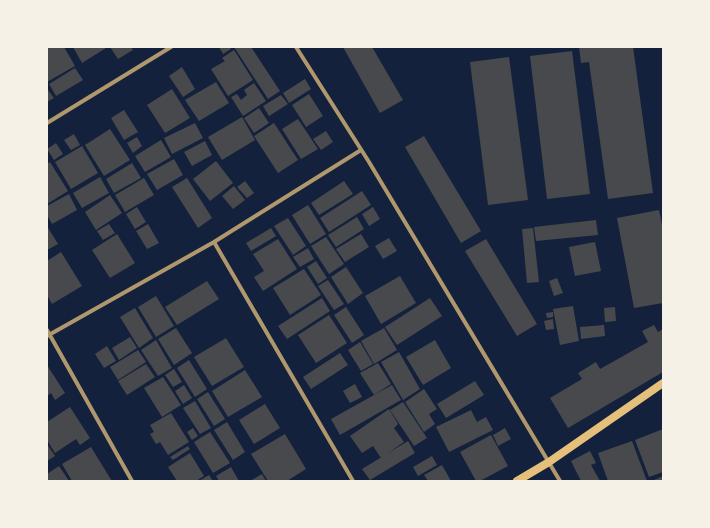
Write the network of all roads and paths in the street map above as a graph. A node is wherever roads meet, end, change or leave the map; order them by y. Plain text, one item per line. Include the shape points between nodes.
1 (171, 47) edge
2 (296, 47) edge
3 (47, 123) edge
4 (360, 150) junction
5 (214, 242) junction
6 (47, 330) edge
7 (48, 335) edge
8 (663, 383) edge
9 (549, 462) junction
10 (132, 481) edge
11 (353, 481) edge
12 (517, 481) edge
13 (560, 481) edge

1 - 3 street
2 - 4 street
4 - 5 street
4 - 9 street
5 - 7 street
5 - 11 street
6 - 7 street
7 - 10 street
8 - 9 main road
9 - 12 main road
9 - 13 street

